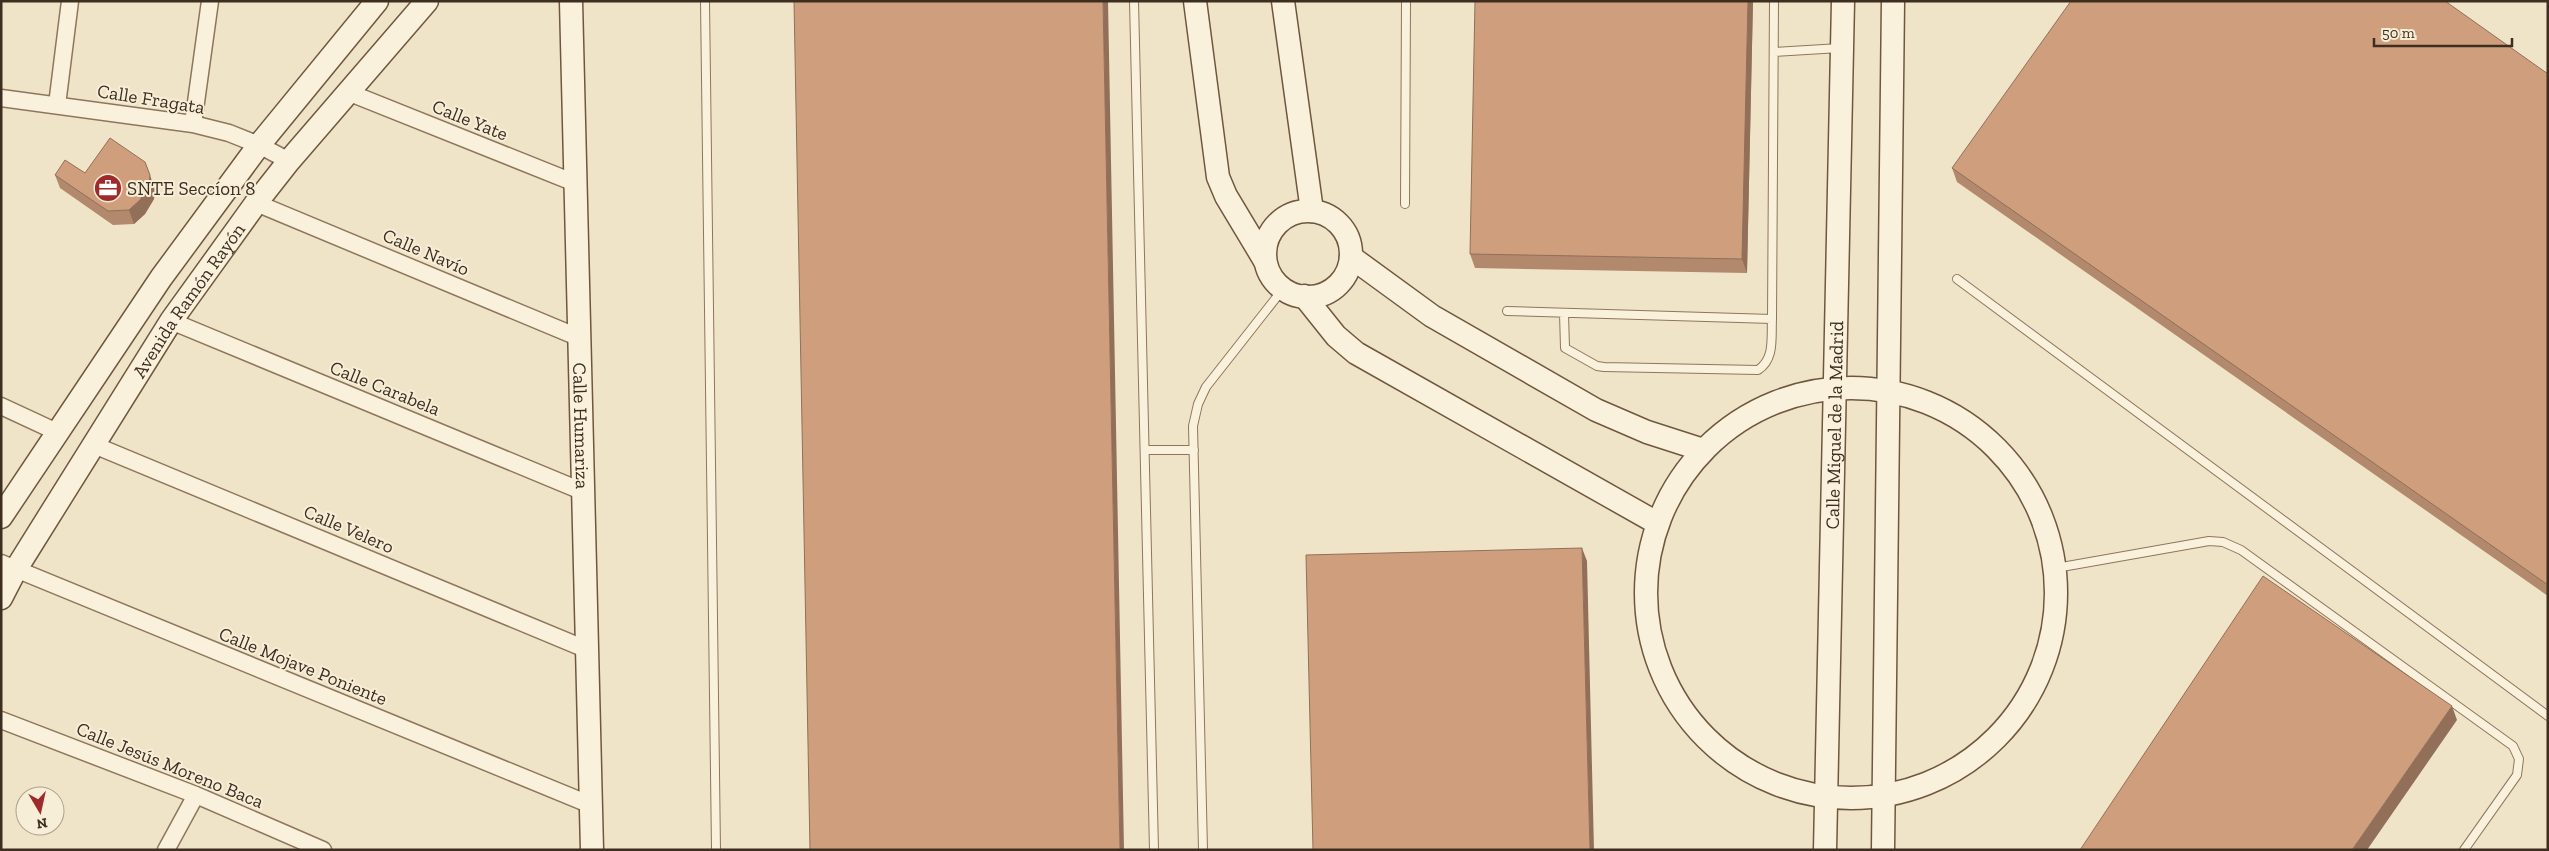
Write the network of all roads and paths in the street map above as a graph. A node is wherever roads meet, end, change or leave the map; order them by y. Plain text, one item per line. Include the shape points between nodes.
1 (70, 1) edge
2 (210, 1) edge
3 (377, 1) edge
4 (427, 1) edge
5 (571, 1) edge
6 (705, 1) edge
7 (1134, 1) edge
8 (1195, 1) edge
9 (1283, 1) edge
10 (1406, 1) edge
11 (1774, 1) edge
12 (1843, 1) edge
13 (1893, 1) edge
14 (1842, 48) junction
15 (1774, 52) junction
16 (350, 93) junction
17 (1, 98) edge
18 (57, 105) junction
19 (193, 124) junction
20 (259, 145) junction
21 (289, 161) junction
22 (576, 183) junction
23 (256, 203) junction
24 (1405, 204) dead end
25 (1312, 211) junction
26 (1351, 257) junction
27 (1265, 261) junction
28 (1957, 279) dead end
29 (1283, 289) junction
30 (1304, 296) junction
31 (1507, 311) dead end
32 (1564, 313) junction
33 (1772, 319) junction
34 (171, 321) junction
35 (580, 338) junction
36 (1836, 388) junction
37 (1887, 391) junction
38 (1, 406) edge
39 (57, 432) junction
40 (94, 445) junction
41 (1144, 450) junction
42 (1194, 450) junction
43 (1703, 450) junction
44 (584, 492) junction
45 (1, 517) edge
46 (1657, 523) junction
47 (9, 566) edge
48 (2056, 568) junction
49 (1, 598) edge
50 (588, 650) junction
51 (2548, 716) edge
52 (1, 720) edge
53 (196, 795) junction
54 (1885, 796) junction
55 (1826, 798) junction
56 (590, 805) junction
57 (166, 850) edge
58 (323, 850) edge
59 (592, 850) edge
60 (716, 850) edge
61 (1154, 850) edge
62 (1203, 850) edge
63 (1825, 850) edge
64 (1883, 850) edge
65 (2464, 850) edge

1 - 18 street
2 - 19 street
3 - 20 main road, Avenida Ramón Rayón
4 - 16 main road, Avenida Ramón Rayón
5 - 22 main road, Calle Humariza
6 - 60 lane
7 - 41 lane
8 - 27 main road via 1218,176 1226,196
9 - 25 main road
10 - 24 lane
11 - 15 lane
12 - 14 main road, Calle Miguel de la Madrid
13 - 37 main road
14 - 15 lane
14 - 36 main road, Calle Miguel de la Madrid
15 - 33 lane
16 - 21 main road, Avenida Ramón Rayón
16 - 22 street, Calle Yate
17 - 18 street, Calle Fragata
18 - 19 street, Calle Fragata
19 - 20 street, Calle Fragata via 229,132
20 - 21 street, Calle Fragata
20 - 39 main road, Avenida Ramón Rayón via 161,278
21 - 23 main road, Avenida Ramón Rayón
22 - 35 main road, Calle Humariza
23 - 34 main road, Avenida Ramón Rayón
23 - 35 street, Calle Navío
25 - 26 main road via 1328,216 1341,226 1347,235
25 - 27 main road via 1300,211 1280,221 1267,239
26 - 30 main road via 1349,268 1336,287 1315,296
26 - 43 main road via 1432,316 1596,410 1647,432
27 - 29 main road
28 - 51 lane
29 - 30 main road
29 - 42 lane via 1206,386 1193,426
30 - 46 main road via 1336,336 1356,353
31 - 32 lane
32 - 33 lane
32 - 33 lane via 1565,348 1604,367 1758,370 1770,357
34 - 40 main road, Avenida Ramón Rayón
34 - 44 street, Calle Carabela
35 - 44 main road, Calle Humariza
36 - 37 main road
36 - 43 main road via 1787,398 1742,419
36 - 55 main road, Calle Miguel de la Madrid
37 - 48 main road via 1937,406 1982,434 2018,472 2043,518
37 - 54 main road
38 - 39 street
39 - 45 main road, Avenida Ramón Rayón
40 - 47 main road, Avenida Ramón Rayón
40 - 50 street, Calle Velero
41 - 42 lane
41 - 61 lane
42 - 62 lane
43 - 46 main road via 1678,482
44 - 50 main road, Calle Humariza
46 - 55 main road via 1645,579 1650,641 1673,699 1713,747 1766,781
47 - 49 main road, Avenida Ramón Rayón
47 - 56 street, Calle Mojave Poniente
48 - 54 main road via 2056,620 2047,654 2042,671 2016,717 1980,754 1935,782
48 - 65 lane via 2208,541 2223,542 2241,550 2513,746 2519,760 2517,774
50 - 56 main road, Calle Humariza
52 - 53 street, Calle Jesús Moreno Baca
53 - 57 street
53 - 58 street, Calle Jesús Moreno Baca
54 - 55 main road
54 - 64 main road
55 - 63 main road, Calle Miguel de la Madrid
56 - 59 main road, Calle Humariza

